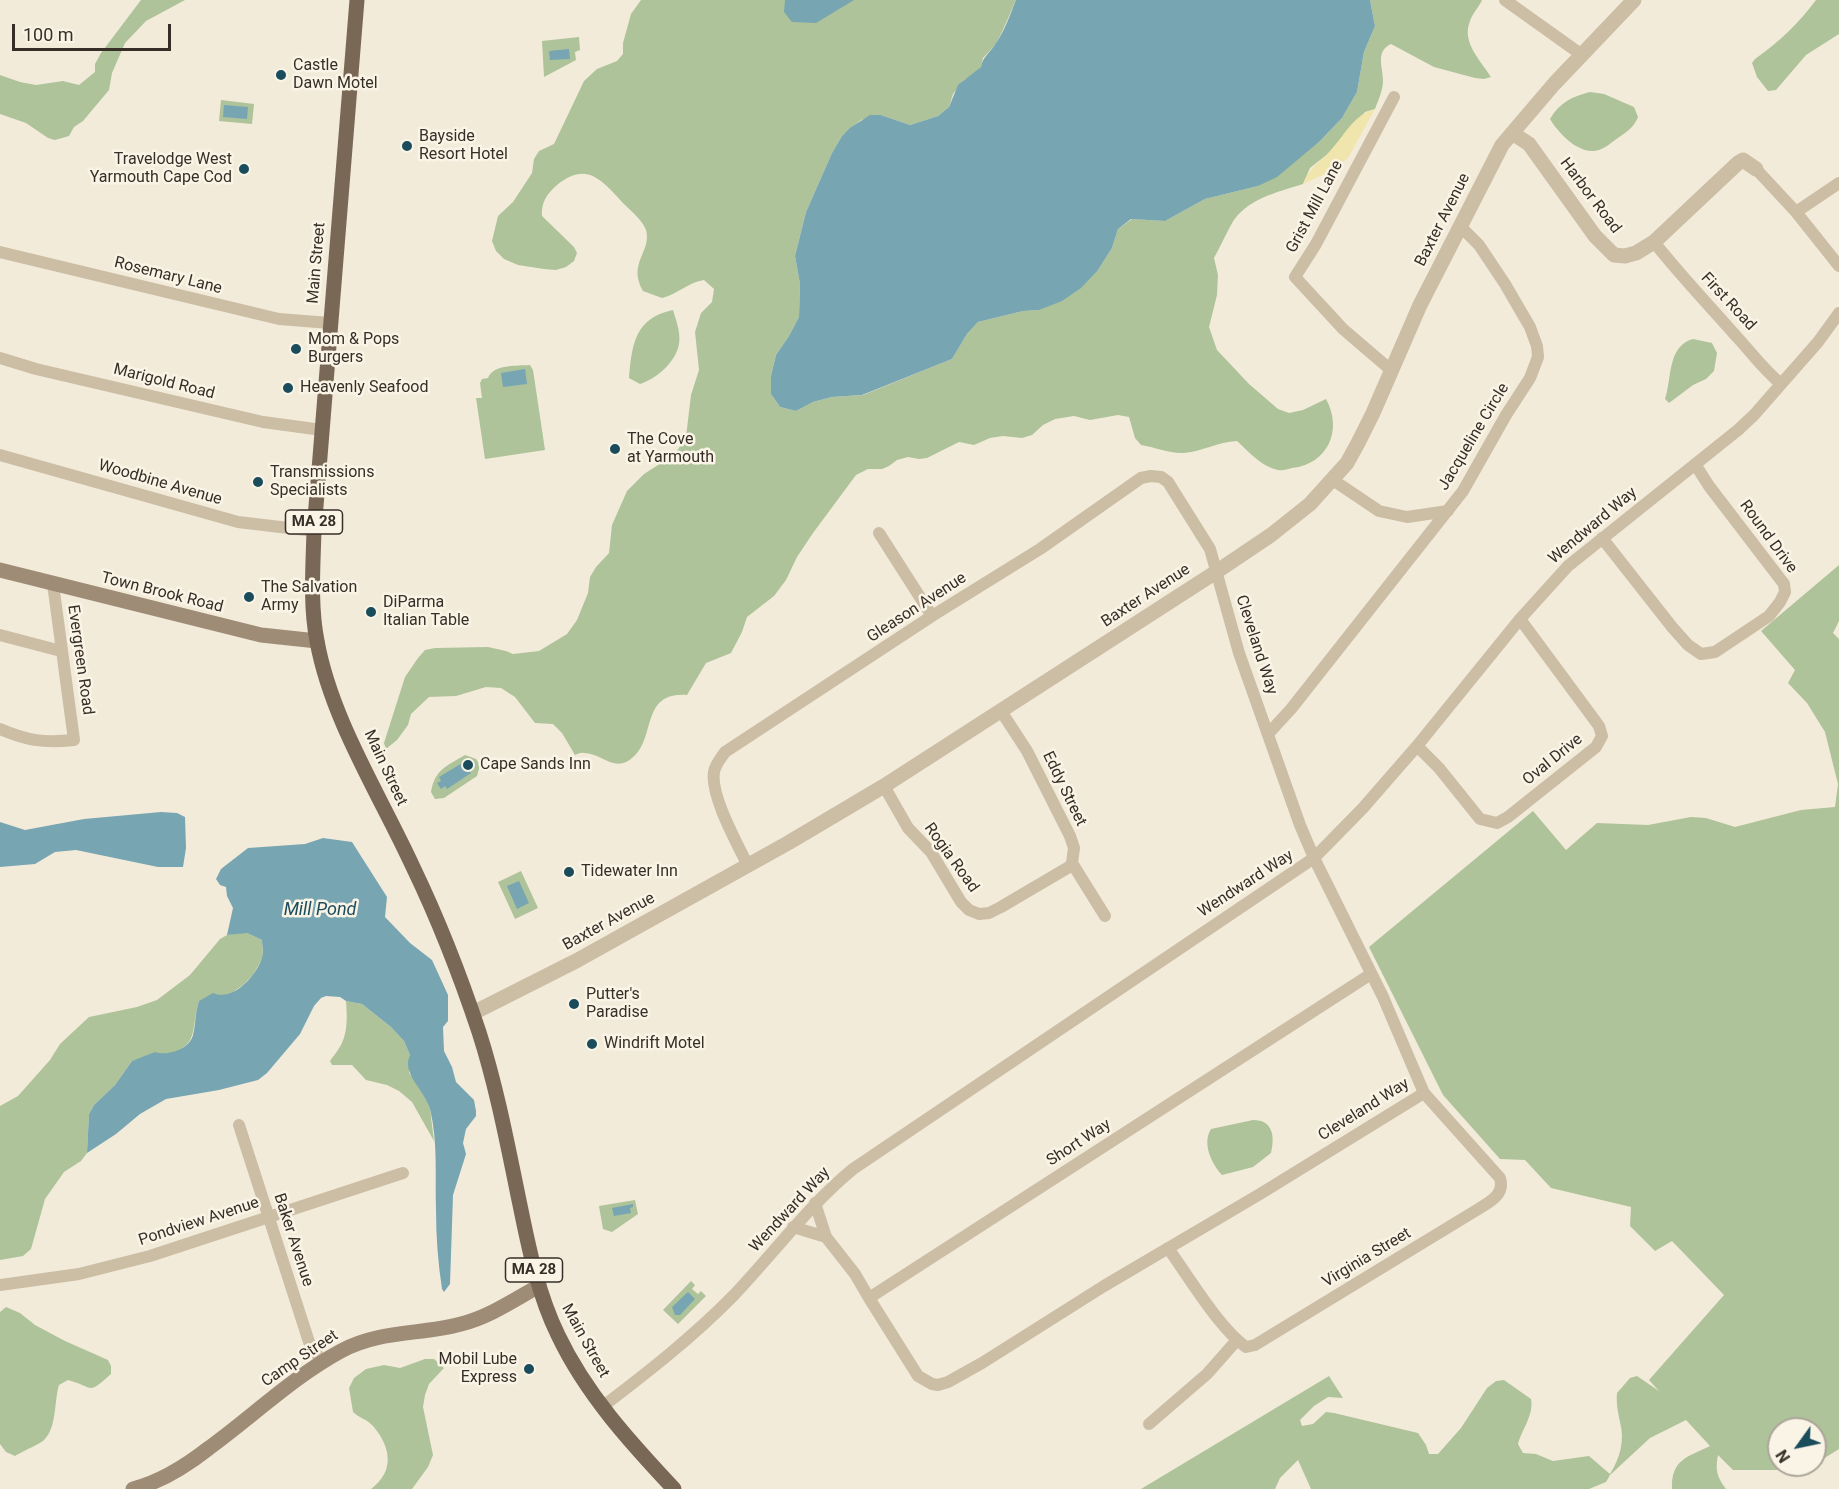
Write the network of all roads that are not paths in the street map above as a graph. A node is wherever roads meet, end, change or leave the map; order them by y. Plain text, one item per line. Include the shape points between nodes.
1 (357, 0) edge
2 (1505, 0) edge
3 (1634, 0) edge
4 (1582, 55) junction
5 (1394, 97) dead end
6 (1512, 133) junction
7 (1756, 169) joint
8 (1839, 183) edge
9 (1796, 212) junction
10 (1461, 227) junction
11 (1654, 242) junction
12 (0, 252) edge
13 (1839, 266) edge
14 (1839, 313) edge
15 (330, 323) junction
16 (0, 358) edge
17 (1392, 371) junction
18 (1780, 383) junction
19 (322, 430) junction
20 (0, 455) edge
21 (1695, 464) junction
22 (1141, 478) joint
23 (1333, 480) junction
24 (1448, 511) junction
25 (314, 531) junction
26 (879, 533) dead end
27 (1602, 538) junction
28 (0, 570) edge
29 (1216, 572) junction
30 (53, 584) junction
31 (932, 616) junction
32 (1520, 619) junction
33 (0, 635) edge
34 (317, 641) junction
35 (61, 651) junction
36 (1001, 711) junction
37 (0, 729) edge
38 (1268, 734) junction
39 (1417, 746) junction
40 (884, 786) junction
41 (1314, 858) junction
42 (1072, 863) junction
43 (747, 864) junction
44 (1105, 916) dead end
45 (1371, 974) junction
46 (472, 1013) junction
47 (1424, 1093) junction
48 (239, 1125) dead end
49 (403, 1173) dead end
50 (815, 1203) junction
51 (268, 1217) junction
52 (793, 1227) junction
53 (825, 1237) junction
54 (1168, 1248) junction
55 (0, 1285) edge
56 (539, 1286) junction
57 (869, 1299) junction
58 (1237, 1340) junction
59 (322, 1362) junction
60 (602, 1407) junction
61 (1149, 1424) dead end
62 (133, 1489) edge
63 (675, 1489) edge

1 - 15 main road, Main Street / MA 28
2 - 4 street
3 - 4 street, Baxter Avenue
4 - 6 street, Baxter Avenue
5 - 17 street, Grist Mill Lane via 1295,277 1343,329
6 - 10 street, Baxter Avenue via 1491,165
6 - 11 street, Harbor Road via 1529,144 1595,236 1614,255 1636,253
7 - 9 street
7 - 11 street, Harbor Road via 1743,160 1738,163
8 - 9 street
9 - 13 street
10 - 17 street, Baxter Avenue via 1420,305
10 - 24 street, Jacqueline Circle via 1479,245 1510,291 1530,327 1538,357 1530,378
11 - 18 street, First Road
12 - 15 street, Rosemary Lane via 279,319
14 - 18 street, Wendward Way
15 - 19 main road, Main Street / MA 28
16 - 19 street, Marigold Road via 263,422
17 - 23 street, Baxter Avenue via 1358,443
18 - 21 street, Wendward Way via 1754,415
19 - 25 main road, Main Street / MA 28
20 - 25 street, Woodbine Avenue via 238,522
21 - 27 street, Wendward Way
21 - 27 street, Round Drive via 1784,584 1785,592 1768,616 1715,652 1701,654 1672,627
22 - 29 street, Cleveland Way via 1161,477 1168,482 1210,549
22 - 31 street, Gleason Avenue via 1033,554
23 - 24 street via 1379,511 1407,517
23 - 29 street, Baxter Avenue via 1310,504
24 - 38 street, Jacqueline Circle
25 - 34 main road, Main Street / MA 28
26 - 31 street
27 - 32 street, Wendward Way via 1568,566
28 - 30 main road, Town Brook Road
29 - 36 street, Baxter Avenue
29 - 38 street, Cleveland Way
30 - 34 main road, Town Brook Road via 261,635
30 - 35 street, Evergreen Road
31 - 43 street, Gleason Avenue via 725,752 715,768 714,785
32 - 39 street, Wendward Way
32 - 39 street, Oval Drive via 1599,726 1602,736 1596,747 1497,823 1480,819
33 - 35 street
34 - 46 main road, Main Street / MA 28 via 339,714 429,901
35 - 37 street, Evergreen Road via 74,740 48,743
36 - 40 street, Baxter Avenue
36 - 42 street, Eddy Street via 1027,751 1070,836 1074,849
38 - 41 street, Cleveland Way
39 - 41 street, Wendward Way
40 - 42 street, Rogia Road via 909,828 931,852 969,910 979,914 1001,908
40 - 43 street, Baxter Avenue
41 - 45 street, Cleveland Way
41 - 50 street, Wendward Way via 900,1136 853,1169
42 - 44 street, Eddy Street
43 - 46 street, Baxter Avenue via 576,961
45 - 47 street, Cleveland Way
45 - 57 street, Short Way
46 - 56 main road, Main Street / MA 28 via 494,1086
47 - 54 street, Cleveland Way
47 - 58 street, Virginia Street via 1500,1178 1500,1192 1256,1345 1246,1347
48 - 51 street, Baker Avenue
49 - 51 street, Pondview Avenue
50 - 52 street, Wendward Way
50 - 53 street
51 - 55 street, Pondview Avenue via 98,1270
51 - 59 street, Baker Avenue via 309,1342
52 - 53 street
52 - 60 street, Wendward Way via 700,1329
53 - 57 street via 855,1274
54 - 57 street, Cleveland Way via 974,1368 938,1385 918,1376
54 - 58 street
56 - 59 main road, Camp Street via 477,1319 446,1328 384,1336 353,1345
56 - 60 main road, Main Street / MA 28 via 557,1335
58 - 61 street via 1207,1374
59 - 62 main road, Camp Street via 197,1457 162,1478
60 - 63 main road, Main Street / MA 28

